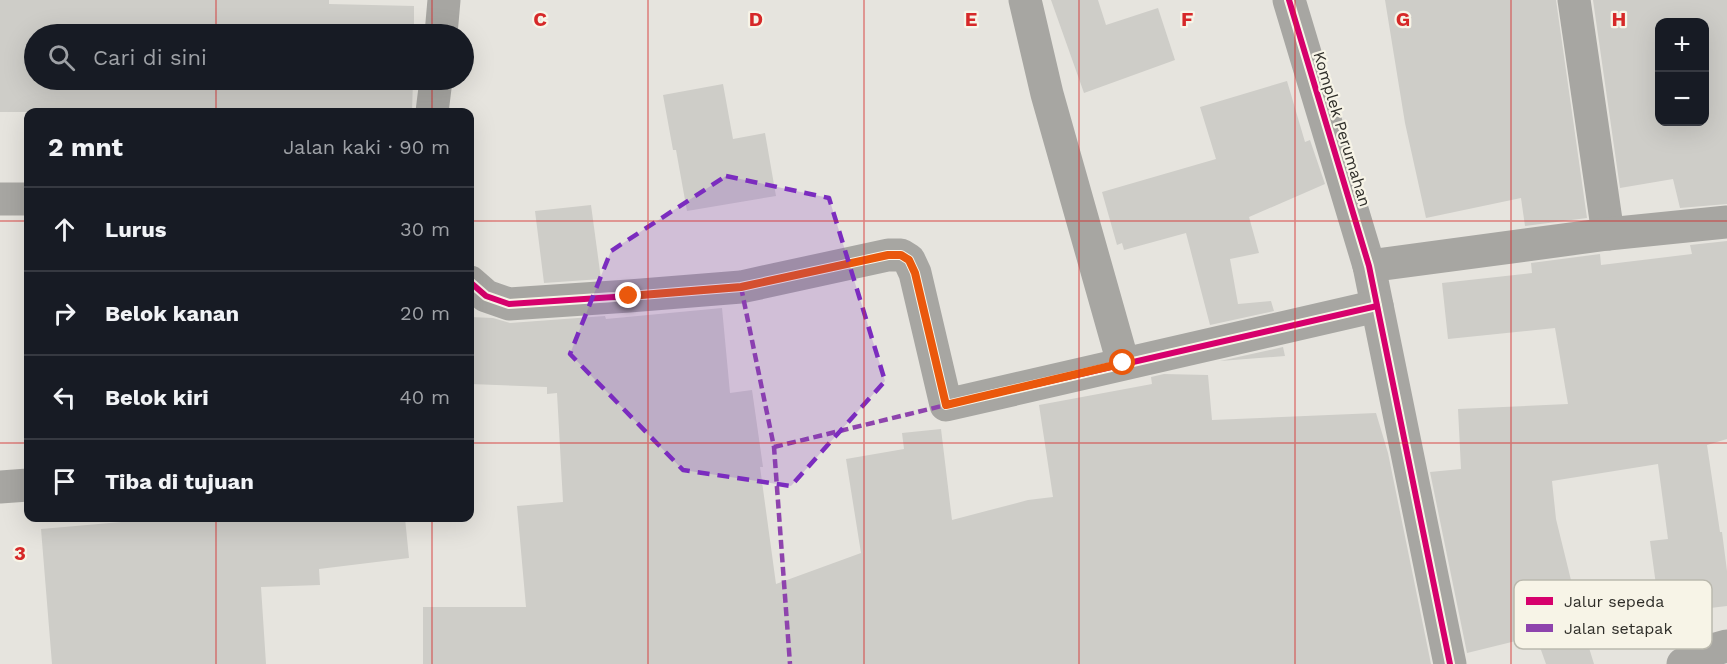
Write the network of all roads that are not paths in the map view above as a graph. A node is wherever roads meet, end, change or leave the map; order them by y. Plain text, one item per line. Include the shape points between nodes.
1 (444, 0) edge
2 (1025, 0) edge
3 (1288, 0) edge
4 (1574, 0) edge
5 (442, 24) edge
6 (435, 90) edge
7 (432, 108) edge
8 (24, 199) edge
9 (0, 200) edge
10 (1727, 222) edge
11 (1608, 234) junction
12 (1369, 266) junction
13 (474, 286) edge
14 (1377, 306) junction
15 (1123, 363) junction
16 (24, 485) edge
17 (0, 487) edge
18 (1727, 645) edge
19 (1450, 664) edge
20 (1683, 664) edge

1 - 5 street
2 - 15 street via 1047,94
3 - 12 street, Komplek Perumahan
4 - 11 street
6 - 7 street
8 - 9 street
10 - 11 street
11 - 12 street
12 - 14 street, Komplek Perumahan
13 - 15 street via 486,296 509,303 629,296 741,287 864,259 901,255 909,260 915,273 946,405
14 - 15 street
14 - 19 street, Komplek Perumahan
16 - 17 street
18 - 20 street

